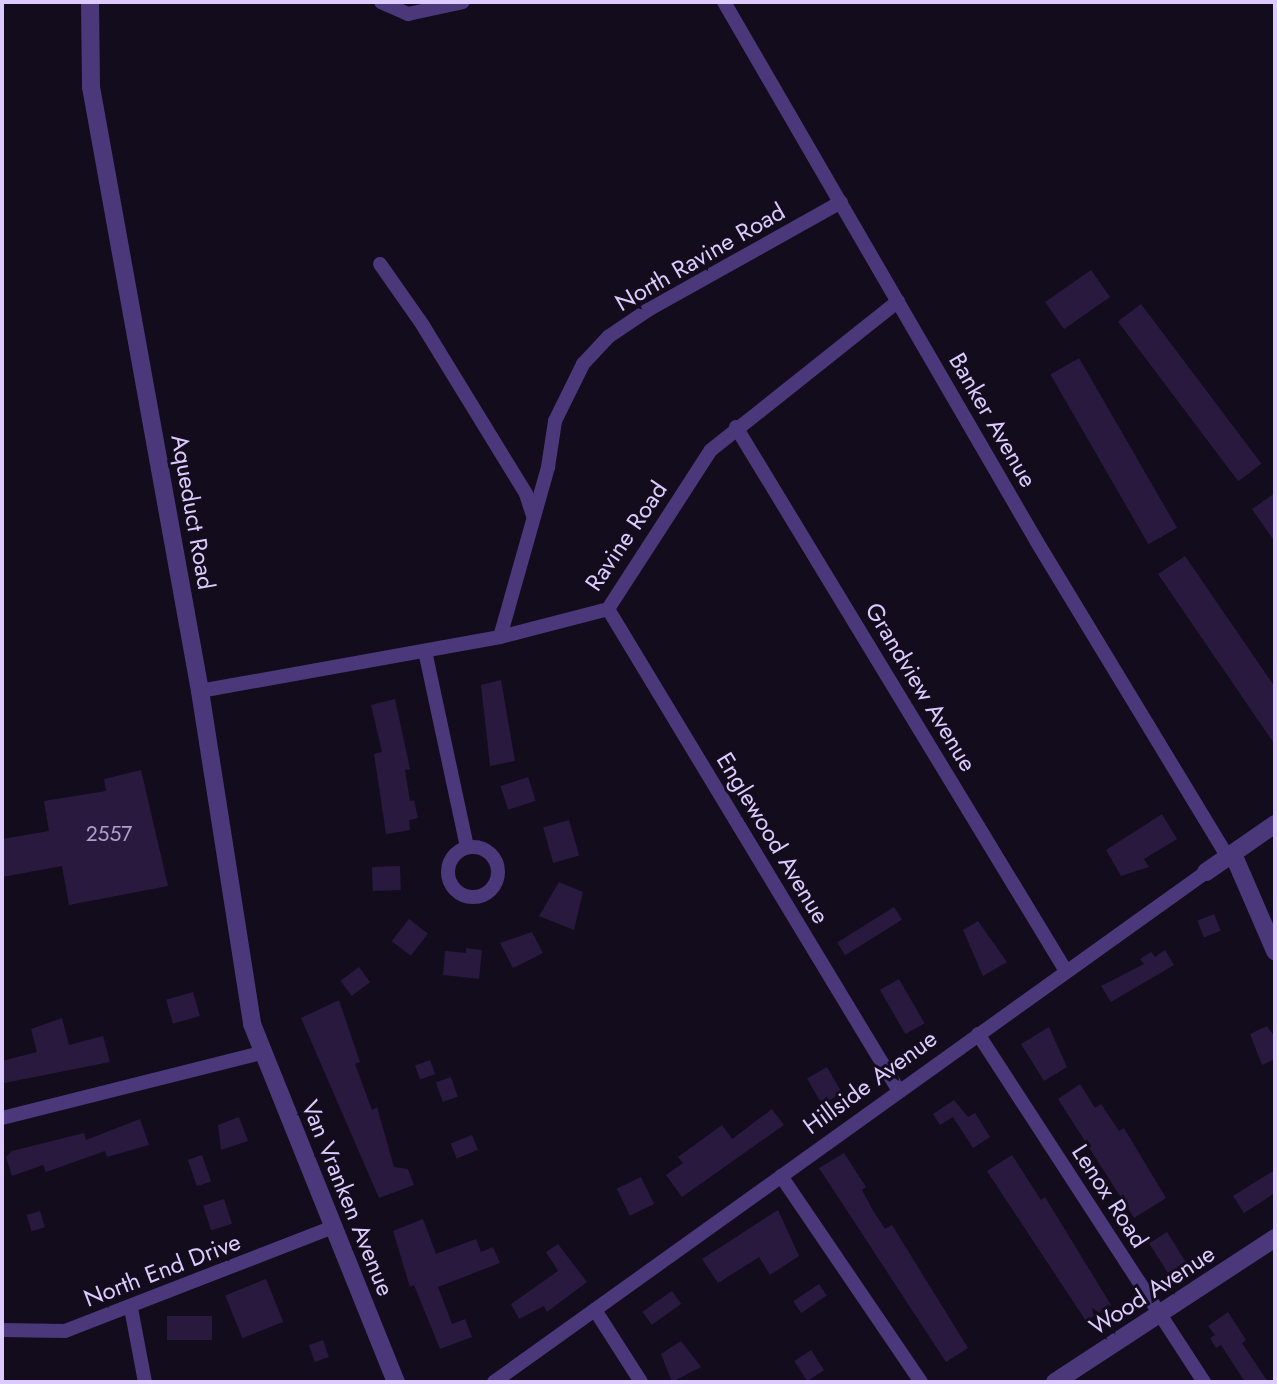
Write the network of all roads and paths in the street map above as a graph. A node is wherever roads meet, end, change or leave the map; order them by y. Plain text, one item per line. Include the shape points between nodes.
1 (90, 2) edge
2 (381, 2) edge
3 (463, 2) edge
4 (724, 2) edge
5 (841, 202) junction
6 (380, 264) dead end
7 (898, 301) junction
8 (736, 427) junction
9 (533, 516) junction
10 (608, 609) junction
11 (500, 637) junction
12 (425, 651) junction
13 (200, 691) junction
14 (1275, 824) edge
15 (467, 847) dead end
16 (1231, 856) junction
17 (1206, 872) joint
18 (1275, 951) edge
19 (1066, 971) junction
20 (255, 1031) joint
21 (978, 1034) junction
22 (264, 1052) junction
23 (899, 1091) junction
24 (2, 1118) edge
25 (781, 1176) junction
26 (333, 1227) junction
27 (1275, 1238) edge
28 (131, 1308) junction
29 (595, 1310) junction
30 (1160, 1314) junction
31 (2, 1330) edge
32 (1066, 1379) edge
33 (145, 1382) edge
34 (396, 1382) edge
35 (494, 1382) edge
36 (641, 1382) edge
37 (921, 1382) edge
38 (1204, 1382) edge

1 - 13 street, Aqueduct Road via 91,87
2 - 3 street via 408,14
4 - 5 street, Banker Avenue
5 - 7 street, Banker Avenue
5 - 9 street, North Ravine Road via 608,337 567,389
6 - 9 street via 429,335
7 - 8 street, Ravine Road
7 - 16 street, Banker Avenue
8 - 10 street, Ravine Road via 711,450
8 - 19 street, Grandview Avenue
9 - 11 street, North Ravine Road
10 - 11 street, Ravine Road
10 - 23 street, Englewood Avenue
11 - 12 street, Ravine Road
12 - 13 street, Ravine Road
12 - 15 street
13 - 20 street, Aqueduct Road
14 - 16 street, Hillside Avenue
16 - 17 street, Hillside Avenue
16 - 18 street
17 - 19 street, Hillside Avenue
19 - 21 street, Hillside Avenue
20 - 22 street, Van Vranken Avenue
21 - 23 street, Hillside Avenue
21 - 30 street, Lenox Road
22 - 24 street
22 - 26 street, Van Vranken Avenue
23 - 25 street, Hillside Avenue
25 - 29 street, Hillside Avenue
25 - 37 street
26 - 28 street, North End Drive
26 - 34 street, Van Vranken Avenue
27 - 30 street, Wood Avenue
28 - 31 street, North End Drive via 65,1331
28 - 33 street
29 - 35 street, Hillside Avenue
29 - 36 street
30 - 32 street, Wood Avenue
30 - 38 street, Lenox Road

